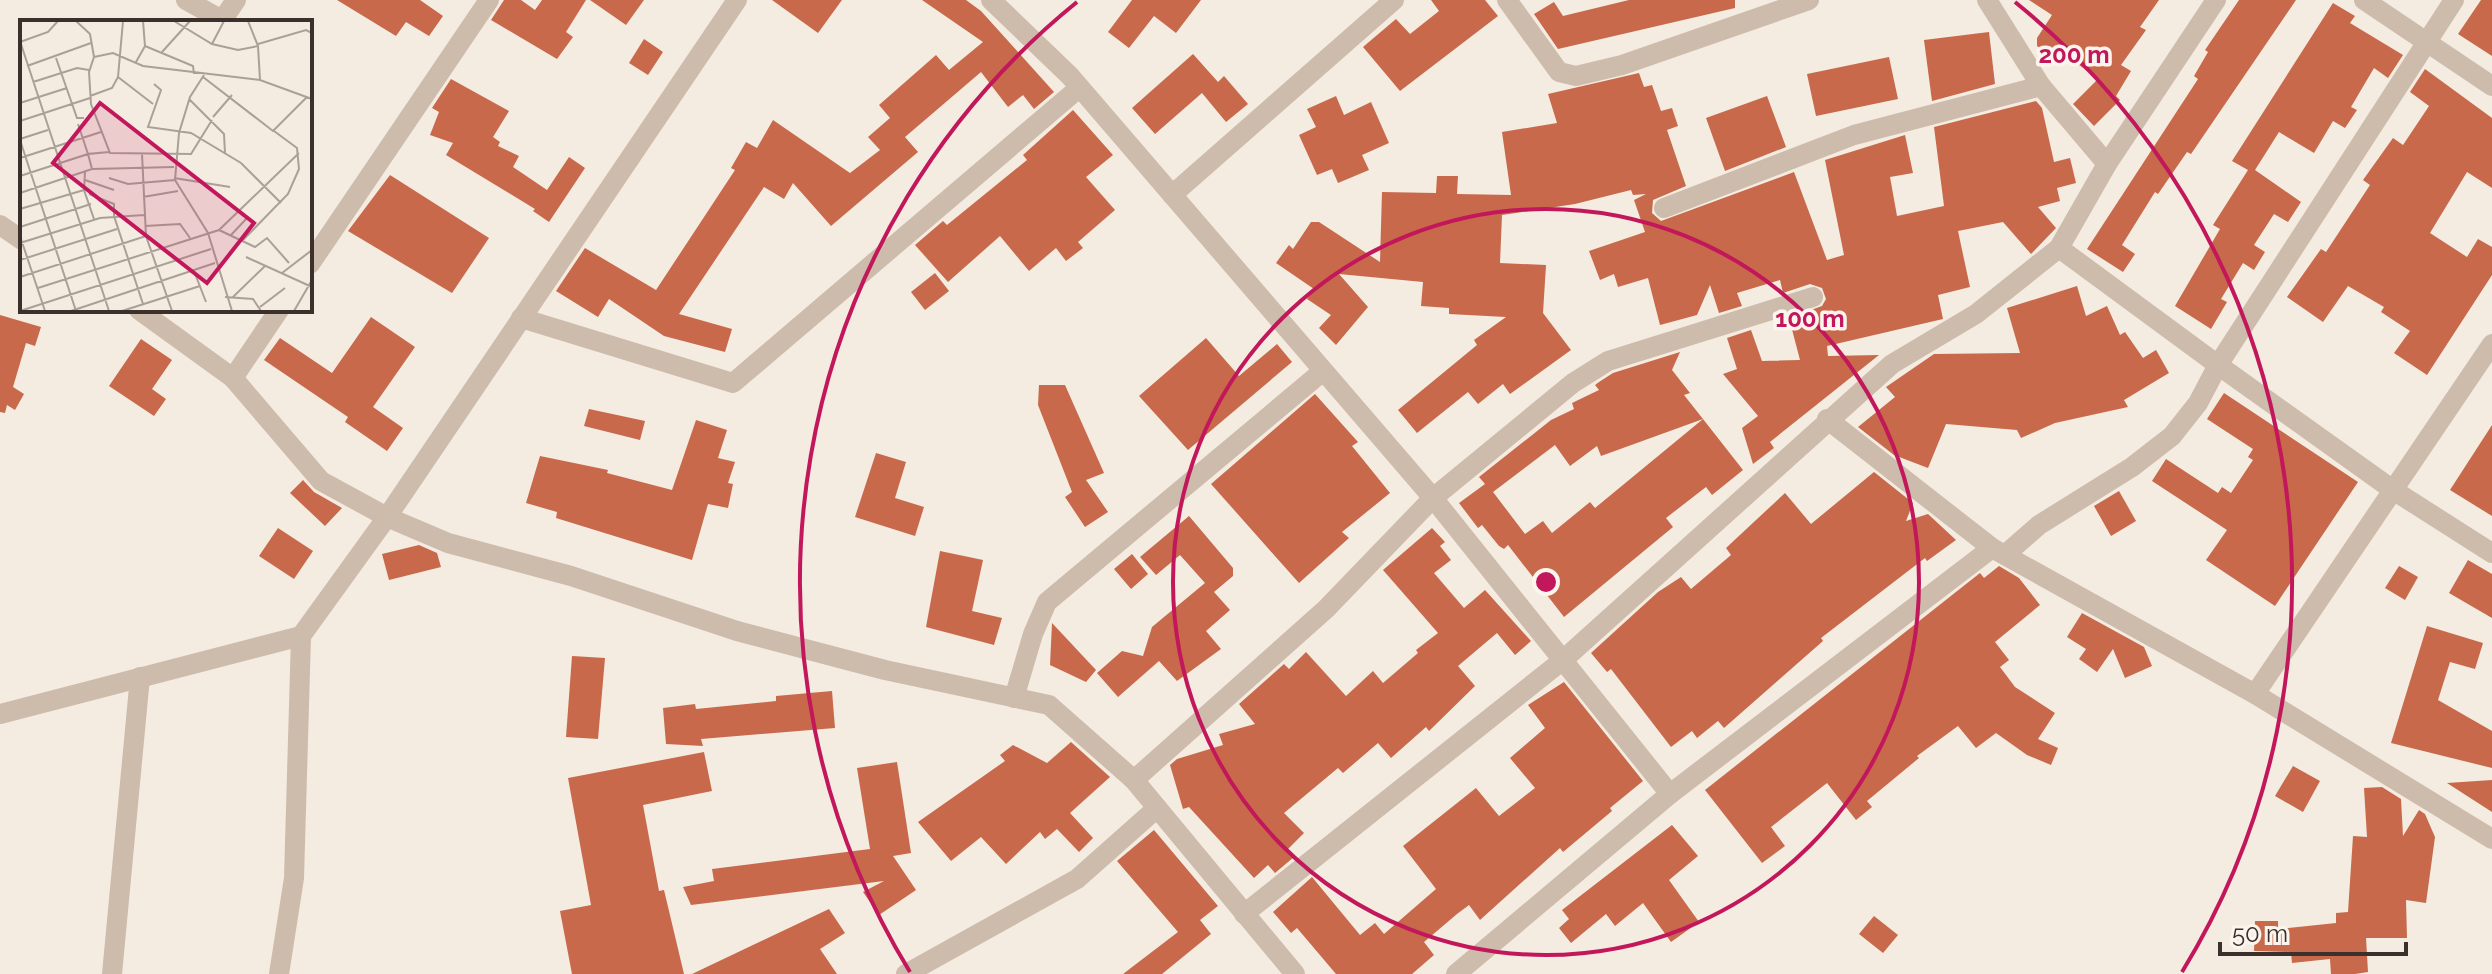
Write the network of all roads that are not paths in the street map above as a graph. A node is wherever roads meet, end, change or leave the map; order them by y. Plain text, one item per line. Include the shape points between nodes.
1 (186, 0) edge
2 (236, 0) edge
3 (489, 0) edge
4 (737, 0) edge
5 (991, 0) edge
6 (1394, 0) edge
7 (1507, 0) edge
8 (1809, 0) edge
9 (1987, 0) edge
10 (2216, 0) edge
11 (2364, 0) edge
12 (2454, 0) edge
13 (219, 20) edge
14 (222, 20) edge
15 (2426, 41) junction
16 (2041, 86) junction
17 (2492, 86) edge
18 (1079, 88) junction
19 (2107, 164) junction
20 (1172, 195) junction
21 (1664, 208) dead end
22 (0, 225) edge
23 (20, 239) edge
24 (2059, 248) junction
25 (312, 261) edge
26 (1813, 297) dead end
27 (142, 312) edge
28 (278, 312) edge
29 (521, 318) junction
30 (2492, 344) edge
31 (2218, 365) junction
32 (1323, 371) junction
33 (233, 378) junction
34 (1827, 419) junction
35 (2393, 490) junction
36 (1433, 498) junction
37 (387, 517) junction
38 (2000, 551) junction
39 (2492, 553) edge
40 (301, 636) junction
41 (1563, 660) junction
42 (140, 677) junction
43 (2255, 694) junction
44 (1014, 698) junction
45 (0, 714) edge
46 (1134, 780) junction
47 (1670, 794) junction
48 (1157, 808) junction
49 (2492, 839) edge
50 (1244, 914) junction
51 (112, 974) edge
52 (279, 974) edge
53 (906, 974) edge
54 (1295, 974) edge
55 (1456, 974) edge

1 - 13 street
2 - 14 street
3 - 25 street
4 - 29 street
5 - 18 street
6 - 20 street
7 - 8 street via 1559,72 1576,76
9 - 16 street
10 - 19 street
11 - 15 street
12 - 15 street
15 - 17 street
15 - 31 street
16 - 19 street
16 - 21 street via 1854,135
18 - 20 street
18 - 29 street via 733,383
19 - 24 street
20 - 32 street
22 - 23 street
24 - 31 street
24 - 34 street via 1976,314 1892,364
26 - 36 street via 1608,361 1573,383
27 - 33 street
28 - 33 street
29 - 37 street
30 - 35 street
31 - 35 street
31 - 38 street via 2172,436
32 - 36 street
32 - 44 street via 1047,602
33 - 37 street via 321,481
34 - 38 street
34 - 41 street
35 - 39 street
35 - 43 street
36 - 41 street
36 - 46 street via 1326,609
37 - 40 street
37 - 44 street via 448,543 571,576 737,631
38 - 43 street
38 - 47 street
40 - 42 street
40 - 52 street via 294,878
41 - 47 street
41 - 50 street
42 - 45 street
42 - 51 street
43 - 49 street
44 - 46 street via 1049,705
46 - 48 street
47 - 55 street
48 - 50 street
48 - 53 street via 1077,879
50 - 54 street

